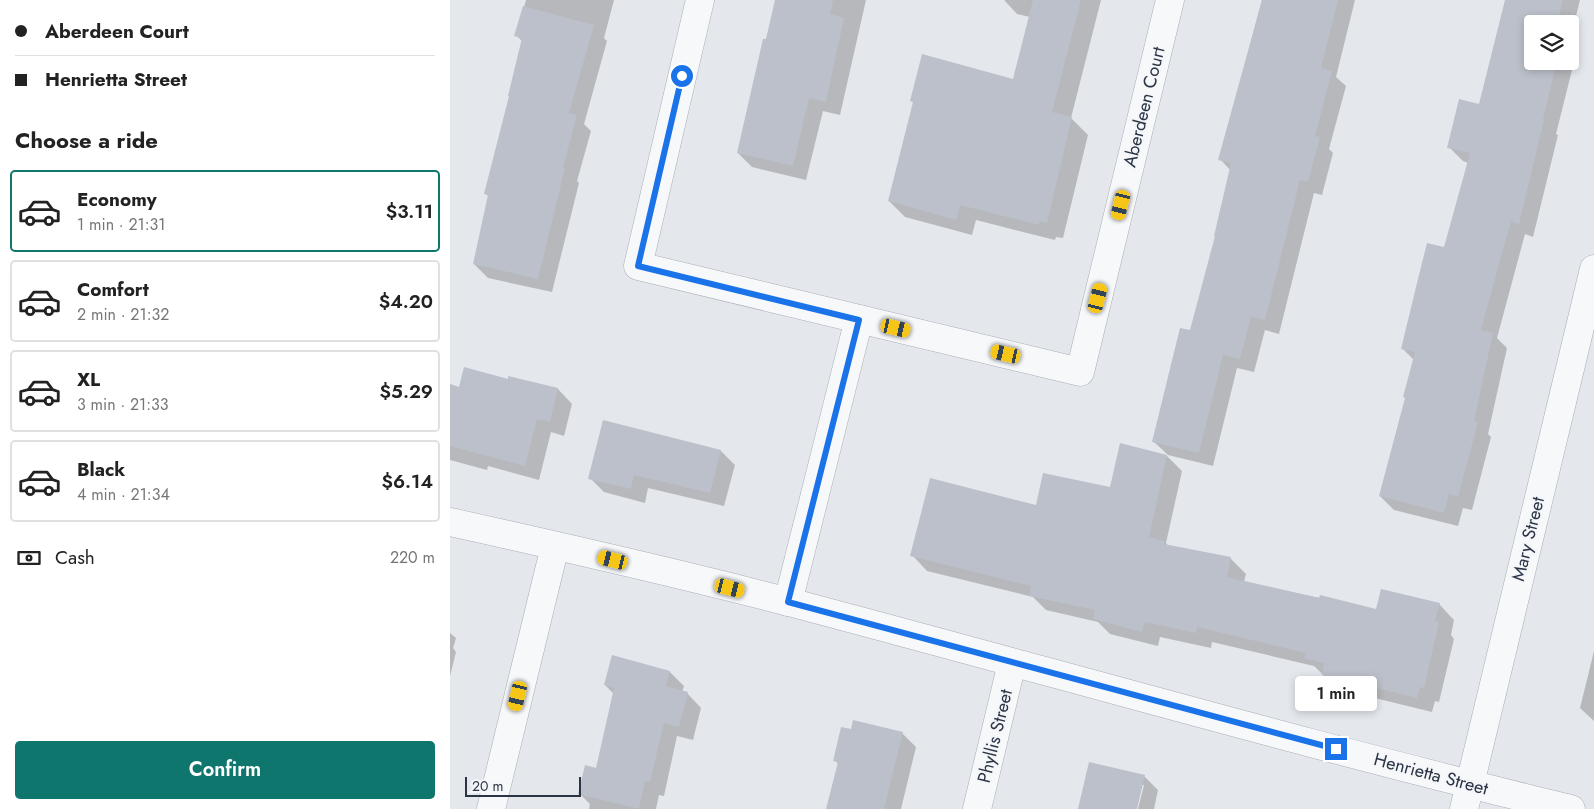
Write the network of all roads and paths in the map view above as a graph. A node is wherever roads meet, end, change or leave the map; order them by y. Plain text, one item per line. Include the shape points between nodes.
1 (700, 0) edge
2 (1170, 0) edge
3 (1594, 269) edge
4 (859, 320) junction
5 (450, 522) edge
6 (555, 546) junction
7 (788, 602) junction
8 (1012, 663) junction
9 (1466, 797) edge
10 (491, 809) edge
11 (977, 809) edge
12 (1571, 809) edge

1 - 4 street, Aberdeen Court via 638,266
2 - 4 street, Aberdeen Court via 1080,372
3 - 9 street, Mary Street
4 - 7 street
5 - 6 street, Henrietta Street
6 - 7 street, Henrietta Street
6 - 10 street
7 - 8 street, Henrietta Street
8 - 9 street, Henrietta Street
8 - 11 street, Phyllis Street
9 - 12 street, Henrietta Street

